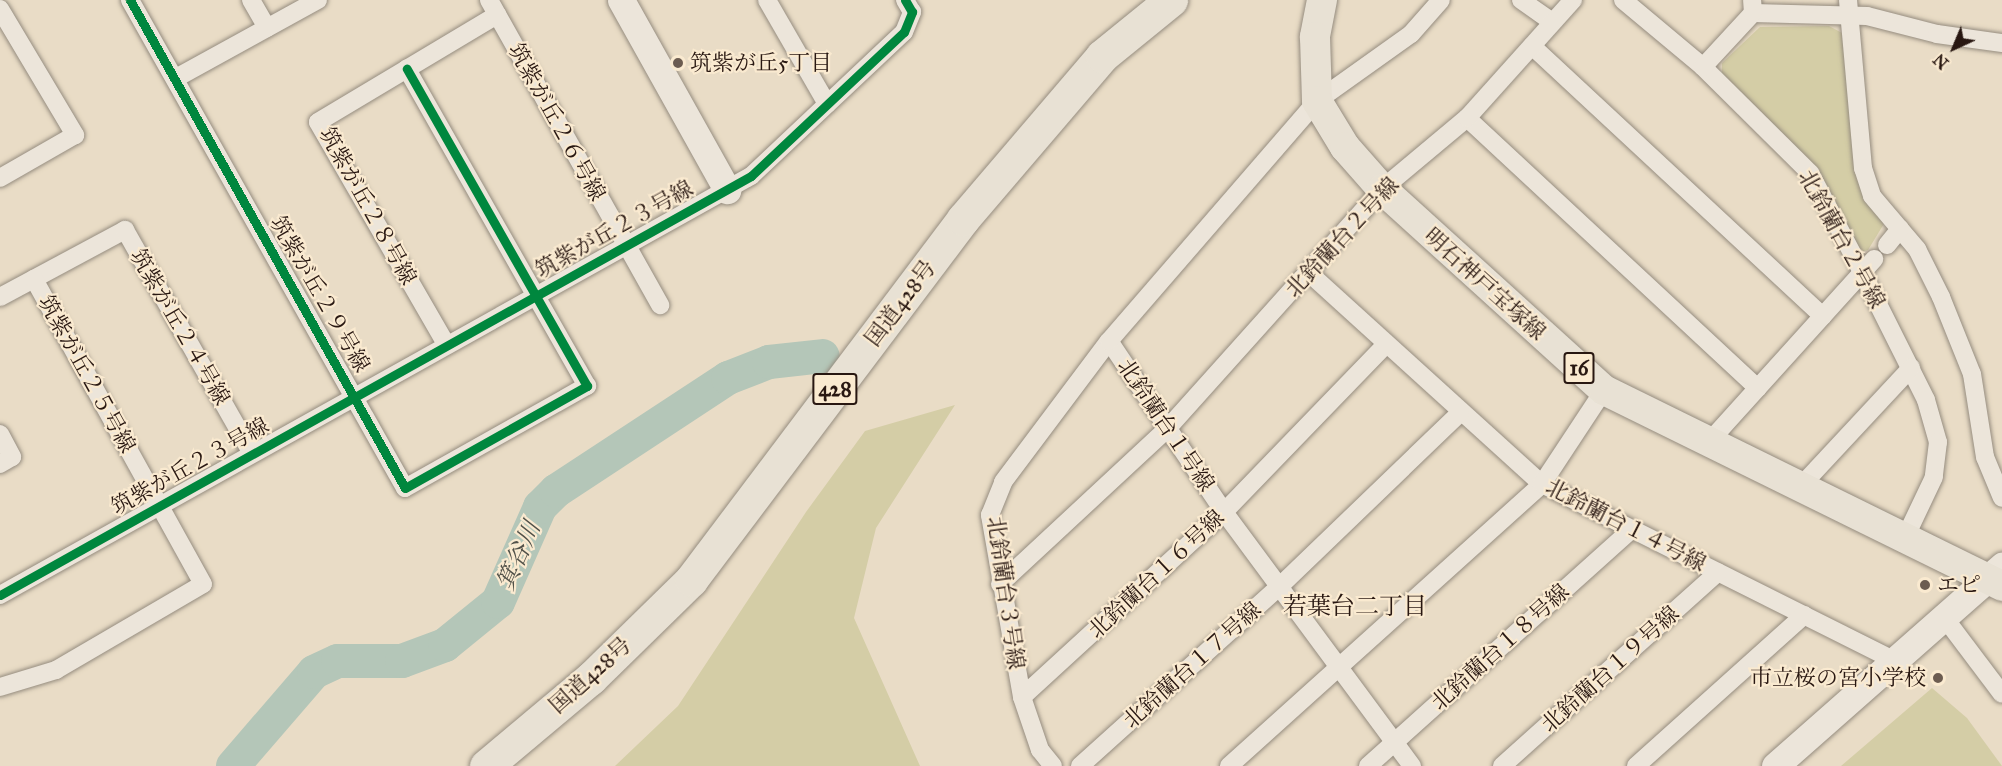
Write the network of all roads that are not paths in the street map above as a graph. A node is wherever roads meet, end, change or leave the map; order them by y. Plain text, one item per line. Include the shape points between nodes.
1 (130, 0) edge
2 (251, 0) edge
3 (318, 0) edge
4 (621, 0) edge
5 (767, 0) edge
6 (905, 0) edge
7 (1172, 0) edge
8 (1322, 0) edge
9 (1442, 0) edge
10 (1521, 0) edge
11 (1573, 0) edge
12 (1623, 0) edge
13 (1752, 7) edge
14 (493, 8) edge
15 (1848, 8) edge
16 (0, 9) edge
17 (1552, 22) junction
18 (267, 28) junction
19 (2002, 43) edge
20 (1532, 46) junction
21 (1703, 67) junction
22 (408, 69) junction
23 (176, 78) junction
24 (1317, 101) junction
25 (826, 104) junction
26 (1467, 118) junction
27 (0, 178) edge
28 (1382, 189) junction
29 (727, 190) junction
30 (1900, 228) junction
31 (626, 244) junction
32 (1887, 245) dead end
33 (1868, 266) junction
34 (1309, 273) junction
35 (34, 279) junction
36 (537, 293) junction
37 (0, 297) edge
38 (660, 304) dead end
39 (1823, 316) junction
40 (1108, 341) junction
41 (446, 344) junction
42 (1386, 344) junction
43 (1911, 368) junction
44 (1758, 388) junction
45 (1604, 390) junction
46 (356, 396) junction
47 (1460, 413) junction
48 (1167, 429) junction
49 (0, 434) edge
50 (1708, 443) junction
51 (252, 454) junction
52 (1993, 456) edge
53 (0, 464) edge
54 (1542, 484) junction
55 (1800, 487) junction
56 (2002, 498) edge
57 (161, 505) junction
58 (1224, 512) junction
59 (1632, 529) junction
60 (1905, 538) junction
61 (1718, 572) junction
62 (1997, 576) edge
63 (1000, 584) junction
64 (1280, 586) junction
65 (0, 595) edge
66 (1804, 615) junction
67 (1944, 617) junction
68 (1894, 660) junction
69 (1338, 668) junction
70 (0, 687) edge
71 (2002, 694) edge
72 (1022, 697) junction
73 (1395, 742) junction
74 (486, 766) edge
75 (1053, 766) edge
76 (1080, 766) edge
77 (1229, 766) edge
78 (1368, 766) edge
79 (1412, 766) edge
80 (1502, 766) edge
81 (1636, 766) edge
82 (1775, 766) edge

1 - 23 street, 筑紫が丘２９号線
2 - 18 street
3 - 18 street
4 - 29 street
5 - 25 street
6 - 25 street, 筑紫が丘２３号線 via 912,12 904,32
7 - 74 highway, 国道428号 / 428 via 1102,56 963,219 691,580 591,678
8 - 24 main road, 明石神戸宝塚線 / 16 via 1315,37
9 - 24 street, 北鈴蘭台１号線 via 1411,34
10 - 17 street
11 - 17 street, 北鈴蘭台２号線
12 - 21 street, 北鈴蘭台２号線
13 - 15 street
13 - 21 street
14 - 22 street, 筑紫が丘２８号線
14 - 31 street, 筑紫が丘２６号線
15 - 19 street via 1937,34
15 - 30 street via 1863,168 1872,196
16 - 27 street via 75,135
17 - 20 street, 北鈴蘭台２号線
18 - 23 street
20 - 26 street, 北鈴蘭台２号線
20 - 39 street
21 - 33 street, 北鈴蘭台２号線 via 1810,173
22 - 36 street, 筑紫が丘２９号線
22 - 41 street, 筑紫が丘２８号線 via 318,122
23 - 46 street, 筑紫が丘２９号線
24 - 28 main road, 明石神戸宝塚線 / 16 via 1345,147
24 - 40 street, 北鈴蘭台１号線
25 - 29 street, 筑紫が丘２３号線 via 751,177
26 - 28 street, 北鈴蘭台２号線
26 - 44 street
28 - 34 street, 北鈴蘭台２号線
28 - 45 main road, 明石神戸宝塚線 / 16
29 - 31 street, 筑紫が丘２３号線
30 - 32 street
30 - 52 street via 1917,249 1972,374
31 - 36 street, 筑紫が丘２３号線
31 - 38 street, 筑紫が丘２６号線
33 - 39 street
33 - 43 street, 北鈴蘭台２号線
34 - 42 street, 北鈴蘭台１４号線
34 - 48 street, 北鈴蘭台２号線
35 - 37 street, 筑紫が丘２４号線
35 - 51 street, 筑紫が丘２４号線 via 125,230
35 - 57 street, 筑紫が丘２５号線
36 - 41 street, 筑紫が丘２３号線
36 - 46 street, 筑紫が丘２９号線 via 586,386 405,488
39 - 44 street
40 - 48 street, 北鈴蘭台１号線
40 - 63 street, 北鈴蘭台３号線 via 1003,482 990,515
41 - 46 street, 筑紫が丘２３号線
42 - 47 street, 北鈴蘭台１４号線
42 - 58 street, 北鈴蘭台１６号線
43 - 55 street
43 - 60 street, 北鈴蘭台２号線 via 1926,400 1938,442 1934,477
44 - 50 street
45 - 50 main road, 明石神戸宝塚線 / 16
45 - 54 street
46 - 51 street, 筑紫が丘２３号線
47 - 54 street, 北鈴蘭台１４号線
47 - 64 street, 北鈴蘭台１７号線
48 - 58 street, 北鈴蘭台１号線
48 - 63 street, 北鈴蘭台２号線
49 - 53 street via 12,457
50 - 55 main road, 明石神戸宝塚線 / 16
51 - 57 street, 筑紫が丘２３号線
52 - 56 street
54 - 59 street, 北鈴蘭台１４号線
54 - 69 street
55 - 60 main road, 明石神戸宝塚線 / 16
57 - 65 street, 筑紫が丘２３号線
57 - 70 street, 筑紫が丘２５号線 via 204,584 56,670
58 - 64 street, 北鈴蘭台１号線
58 - 72 street, 北鈴蘭台１６号線
59 - 61 street, 北鈴蘭台１４号線
59 - 73 street, 北鈴蘭台１８号線
60 - 62 main road, 明石神戸宝塚線 / 16
61 - 66 street, 北鈴蘭台１４号線
61 - 80 street, 北鈴蘭台１９号線
62 - 67 street
63 - 72 street, 北鈴蘭台３号線
64 - 69 street, 北鈴蘭台１号線
64 - 76 street, 北鈴蘭台１７号線
66 - 68 street, 北鈴蘭台１４号線
66 - 81 street
67 - 68 street
67 - 71 street
68 - 82 street
69 - 73 street, 北鈴蘭台１号線
69 - 77 street
72 - 75 street, 北鈴蘭台３号線 via 1040,750
73 - 78 street, 北鈴蘭台１８号線
73 - 79 street, 北鈴蘭台１号線

